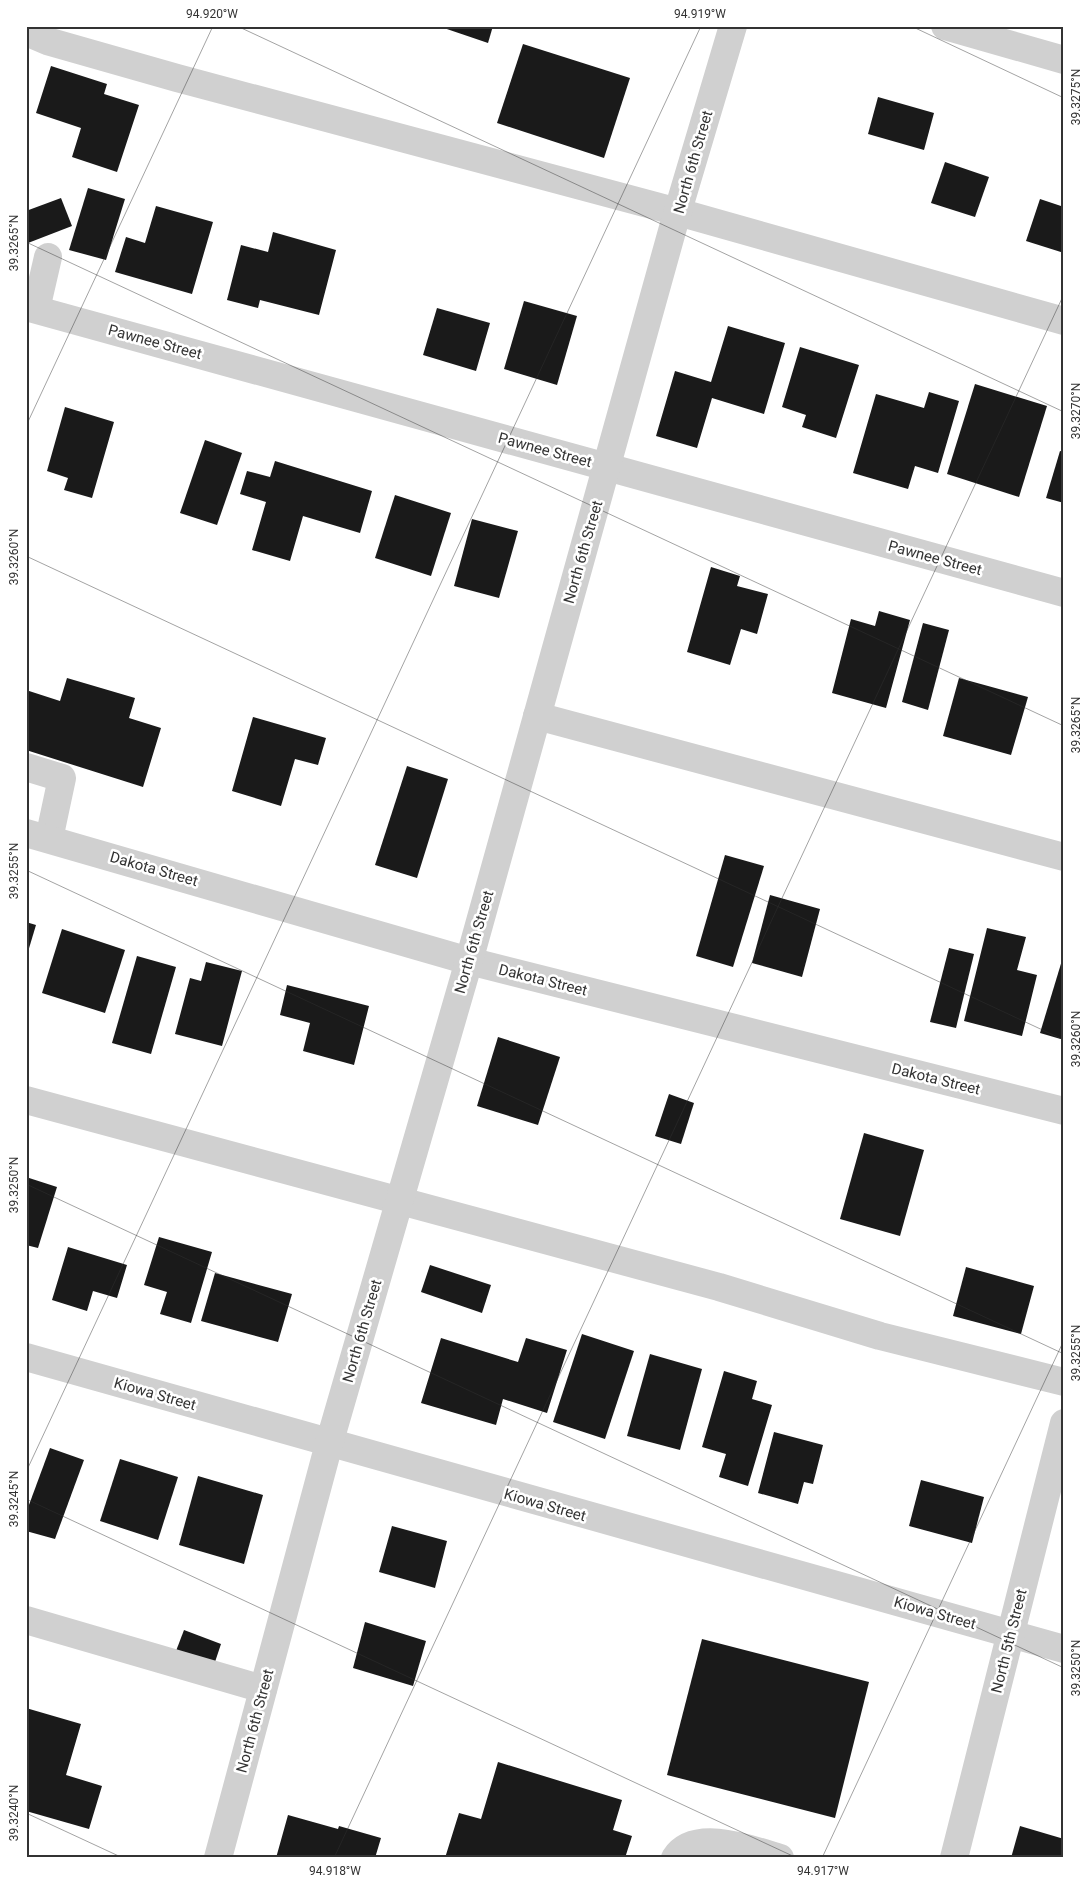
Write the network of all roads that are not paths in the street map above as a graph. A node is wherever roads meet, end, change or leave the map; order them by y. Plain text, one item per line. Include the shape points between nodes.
1 (733, 26) edge
2 (945, 26) edge
3 (26, 32) edge
4 (1064, 60) edge
5 (678, 212) junction
6 (48, 257) dead end
7 (31, 308) edge
8 (1064, 321) edge
9 (607, 467) junction
10 (1064, 593) edge
11 (537, 716) junction
12 (26, 768) edge
13 (37, 836) edge
14 (1064, 857) edge
15 (469, 961) junction
16 (26, 1100) edge
17 (1064, 1111) edge
18 (400, 1200) junction
19 (26, 1357) edge
20 (1064, 1382) edge
21 (1064, 1423) edge
22 (329, 1444) junction
23 (26, 1620) edge
24 (1011, 1635) junction
25 (1064, 1650) edge
26 (263, 1690) junction
27 (218, 1858) edge
28 (675, 1858) edge
29 (780, 1858) edge
30 (954, 1858) edge

1 - 5 street, North 6th Street
2 - 4 street
3 - 5 street via 177,78
5 - 8 street
5 - 9 street, North 6th Street
6 - 7 street
7 - 9 street, Pawnee Street
9 - 10 street, Pawnee Street
9 - 11 street, North 6th Street
11 - 14 street
11 - 15 street, North 6th Street
12 - 13 street via 62,778
13 - 15 street, Dakota Street
15 - 17 street, Dakota Street
15 - 18 street, North 6th Street
16 - 18 street
18 - 20 street via 719,1287 880,1336
18 - 22 street, North 6th Street
19 - 22 street, Kiowa Street
21 - 24 street, North 5th Street
22 - 24 street, Kiowa Street
22 - 26 street, North 6th Street
23 - 26 street
24 - 25 street, Kiowa Street
24 - 30 street, North 5th Street
26 - 27 street, North 6th Street
28 - 29 street via 678,1853 698,1843 722,1842

